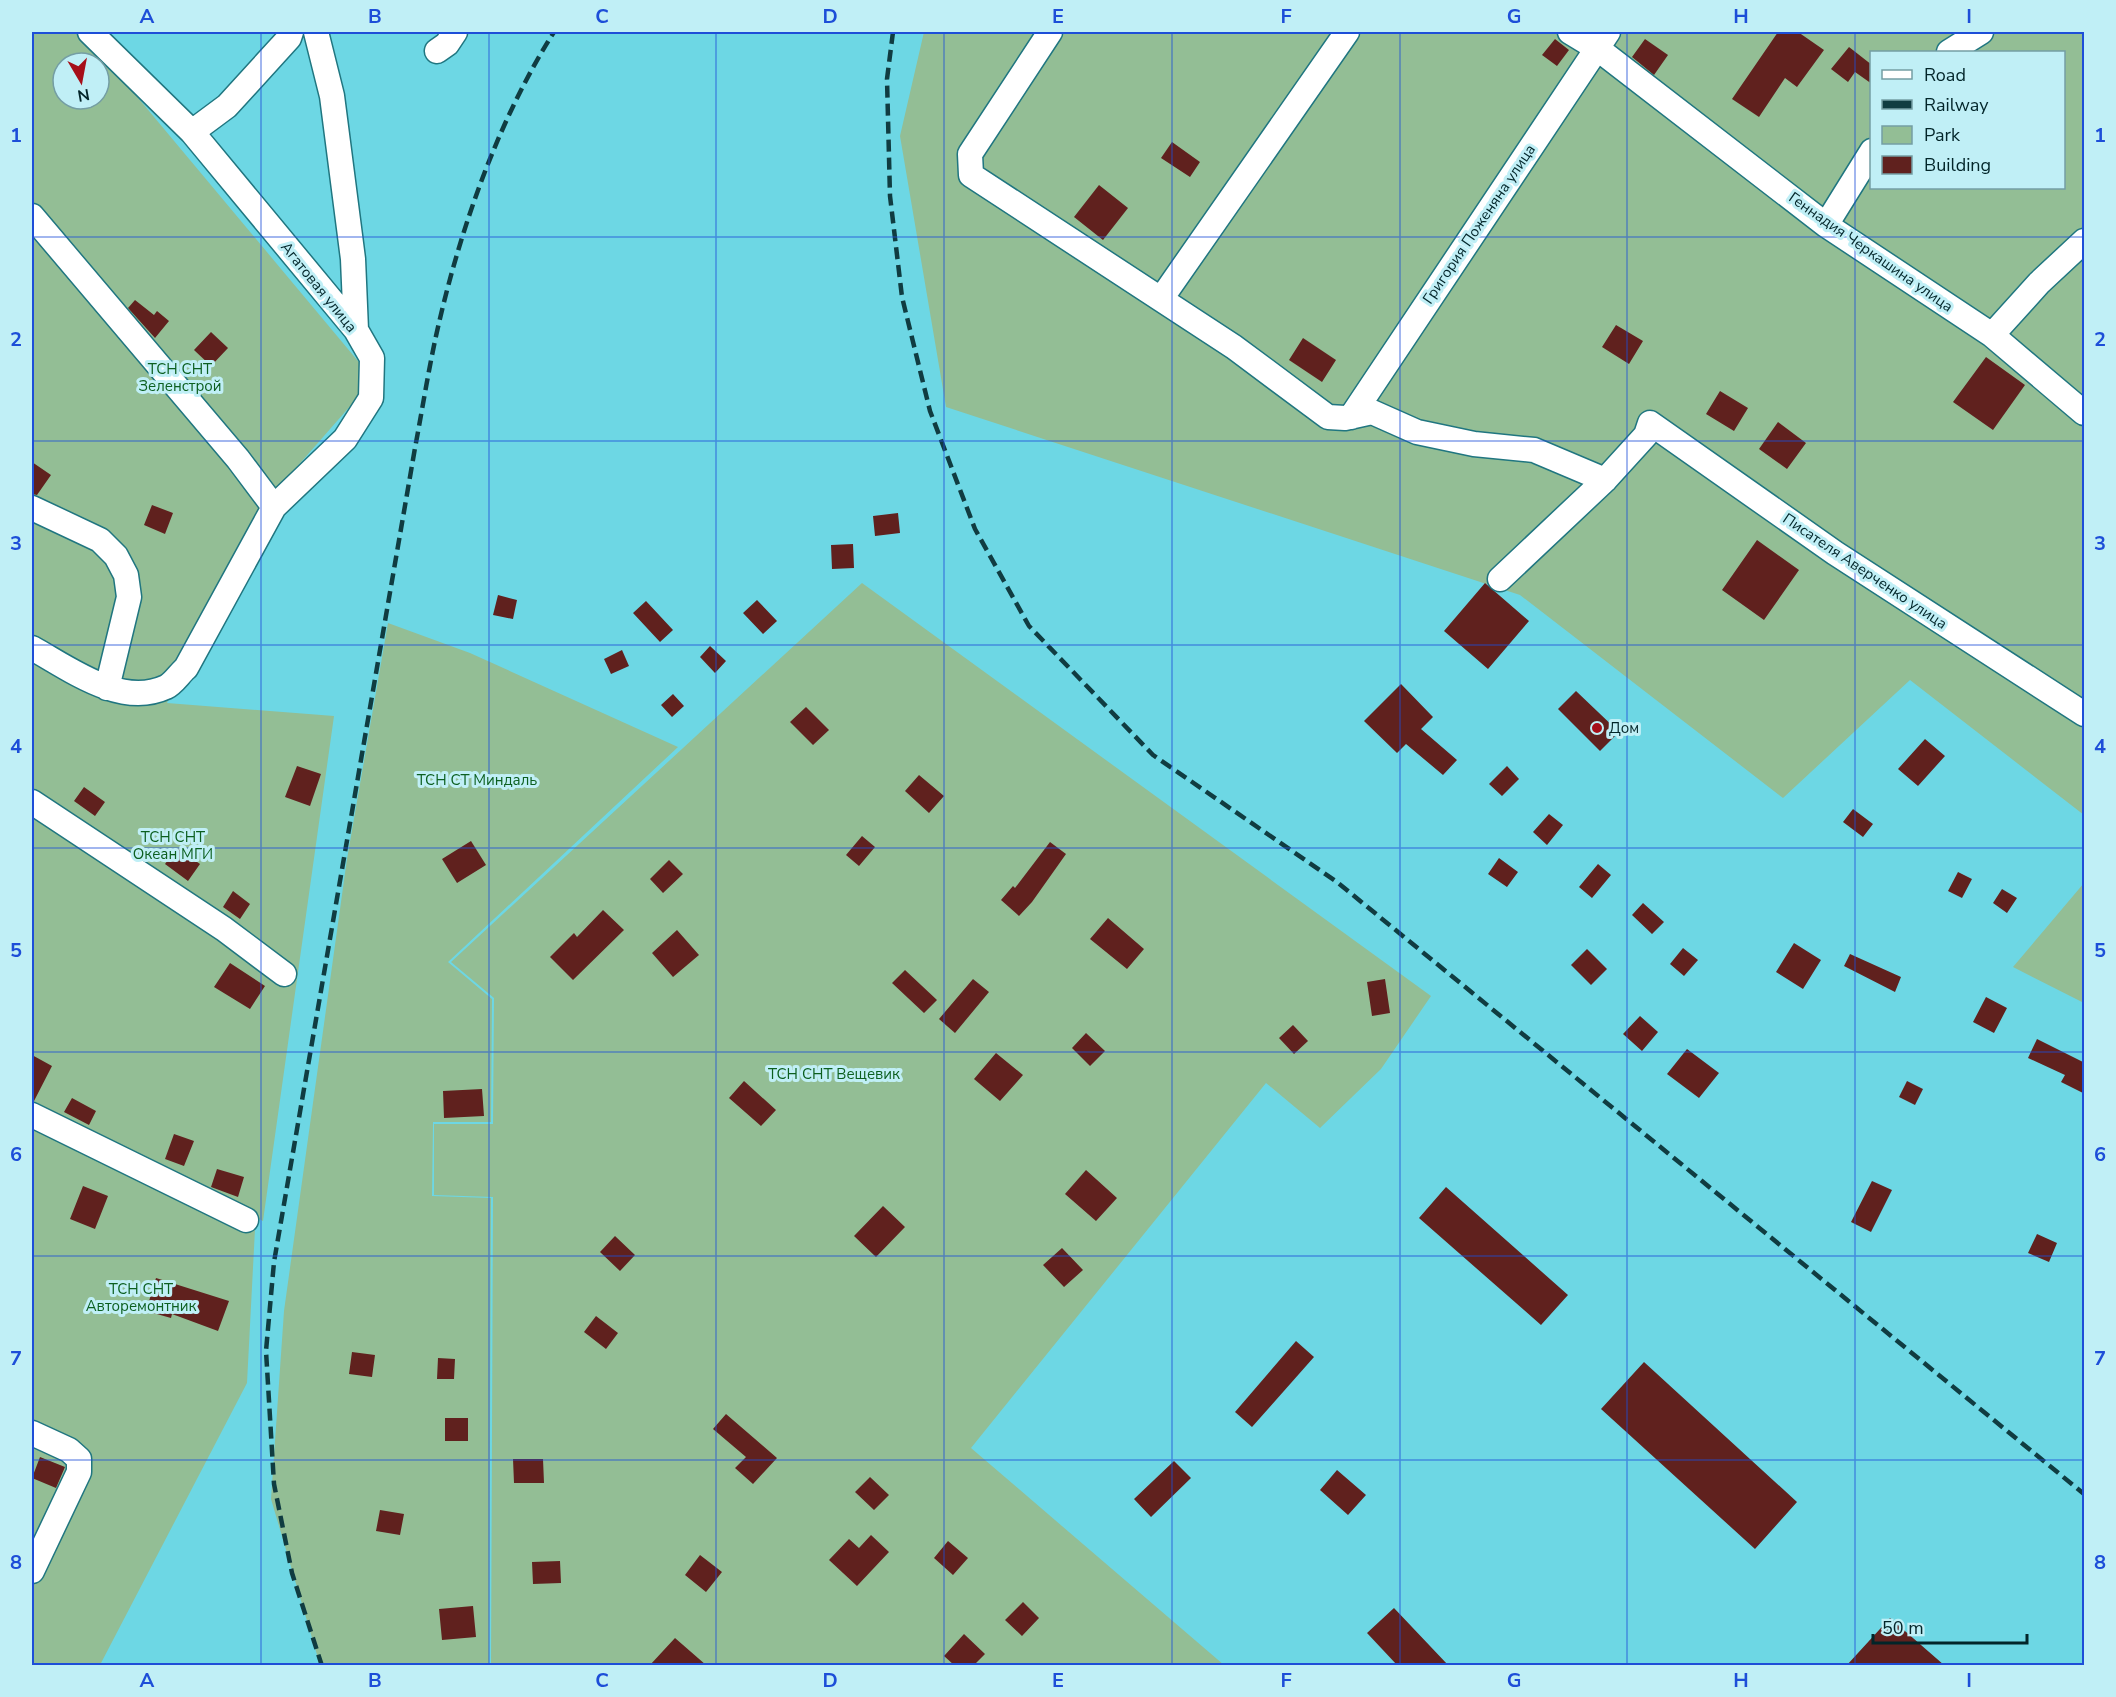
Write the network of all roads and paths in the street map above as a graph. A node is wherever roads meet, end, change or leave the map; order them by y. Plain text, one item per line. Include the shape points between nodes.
1 (90, 32) edge
2 (291, 32) edge
3 (316, 32) edge
4 (455, 32) edge
5 (1050, 32) edge
6 (1347, 32) edge
7 (1570, 32) edge
8 (1981, 32) edge
9 (1603, 40) edge
10 (437, 51) dead end
11 (1951, 51) edge
12 (192, 132) junction
13 (1870, 154) edge
14 (32, 216) edge
15 (1826, 225) junction
16 (2085, 241) edge
17 (1161, 299) junction
18 (356, 330) junction
19 (1992, 336) junction
20 (2085, 413) edge
21 (1351, 417) junction
22 (1605, 480) junction
23 (274, 507) junction
24 (32, 508) edge
25 (1500, 579) dead end
26 (32, 648) edge
27 (107, 688) junction
28 (2085, 714) edge
29 (32, 802) edge
30 (284, 974) dead end
31 (32, 1116) edge
32 (246, 1220) dead end
33 (32, 1433) edge
34 (32, 1571) edge

1 - 12 street, Агатовая улица
2 - 12 street via 227,106
3 - 18 street via 332,96 353,259
4 - 10 street
5 - 17 street via 970,154 971,175
6 - 17 street
7 - 9 street, Геннадия Черкашина улица
8 - 11 street
9 - 15 street, Геннадия Черкашина улица
9 - 21 street, Григория Поженяна улица
12 - 18 street, Агатовая улица
13 - 15 street
14 - 23 street via 238,459
15 - 19 street, Геннадия Черкашина улица
16 - 19 street
17 - 21 street via 1328,417
18 - 23 street, Агатовая улица via 372,358 371,398 345,439
19 - 20 street, Геннадия Черкашина улица
21 - 22 street via 1372,412 1417,432 1474,444 1534,450
22 - 25 street
22 - 28 street, Писателя Аверченко улица via 1646,435 1650,423 1835,553
23 - 27 street, Агатовая улица via 186,668 167,687 125,693
24 - 27 street via 100,540 116,556 126,575 129,597
26 - 27 street, Агатовая улица
29 - 30 street via 224,929
31 - 32 street
33 - 34 street via 69,1450 78,1459 79,1472

